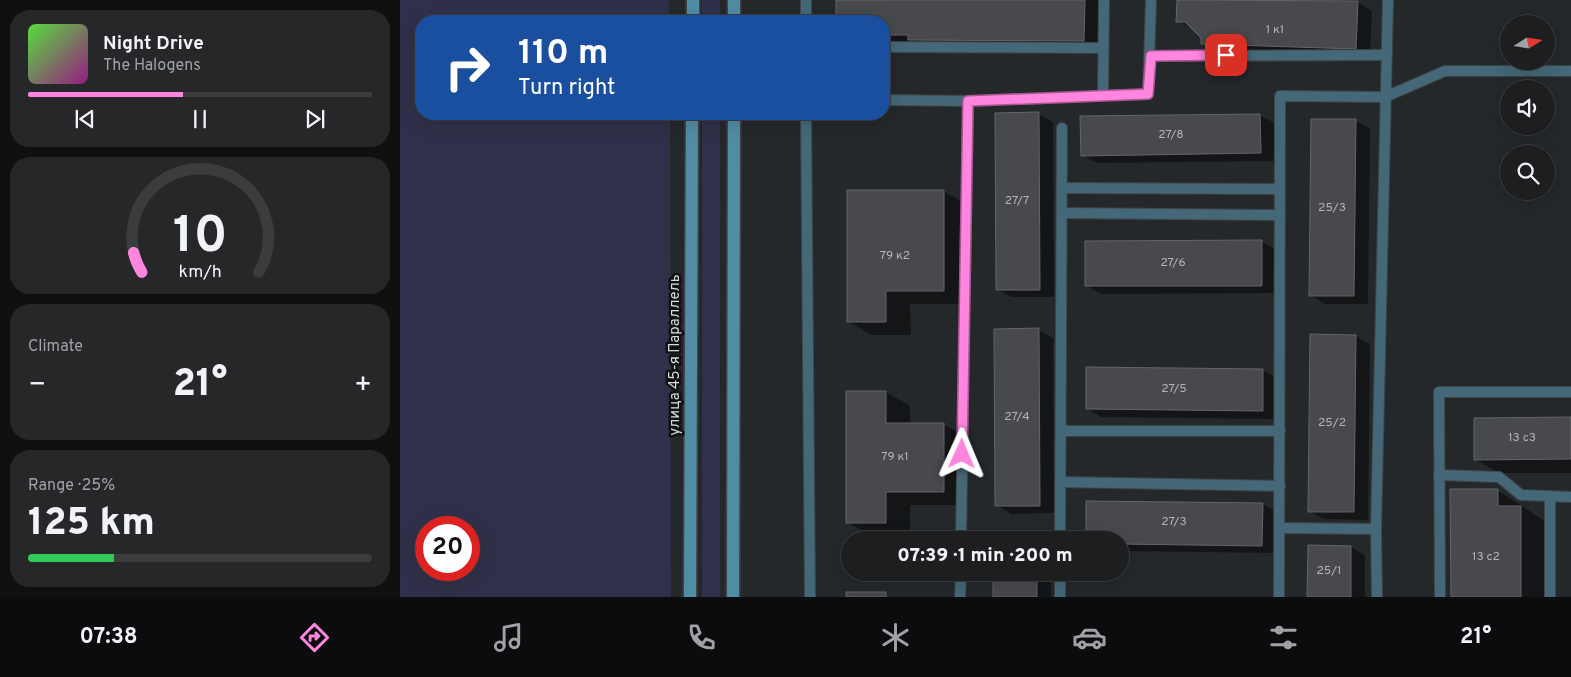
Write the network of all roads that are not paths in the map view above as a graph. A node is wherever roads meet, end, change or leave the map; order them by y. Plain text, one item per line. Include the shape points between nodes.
1 (693, 0) edge
2 (734, 0) edge
3 (806, 0) edge
4 (1104, 0) edge
5 (1151, 0) edge
6 (1388, 0) edge
7 (692, 15) edge
8 (734, 15) edge
9 (806, 15) edge
10 (890, 47) edge
11 (1103, 48) junction
12 (1387, 55) junction
13 (1151, 56) junction
14 (1571, 71) edge
15 (1103, 95) junction
16 (1384, 97) junction
17 (890, 100) edge
18 (968, 101) junction
19 (692, 120) edge
20 (734, 120) edge
21 (806, 120) edge
22 (1062, 128) dead end
23 (1062, 188) junction
24 (1280, 190) junction
25 (1062, 213) junction
26 (1280, 215) junction
27 (1571, 392) edge
28 (1061, 431) junction
29 (1280, 431) junction
30 (1439, 474) junction
31 (1061, 482) junction
32 (1280, 486) junction
33 (1550, 496) junction
34 (1571, 496) edge
35 (1280, 528) junction
36 (1376, 529) junction
37 (961, 531) edge
38 (1060, 531) edge
39 (961, 581) edge
40 (1060, 581) edge
41 (690, 597) edge
42 (732, 597) edge
43 (810, 597) edge
44 (960, 597) edge
45 (1060, 597) edge
46 (1279, 597) edge
47 (1377, 597) edge
48 (1440, 597) edge
49 (1550, 597) edge

1 - 7 main road
2 - 8 main road
3 - 9 lane
4 - 11 lane
5 - 13 lane
6 - 12 lane
10 - 11 lane
11 - 15 lane
12 - 13 lane
12 - 16 lane
13 - 15 lane via 1148,94
14 - 16 lane via 1446,72
15 - 18 lane
16 - 24 lane via 1280,96
16 - 36 lane
17 - 18 lane
18 - 37 lane
19 - 41 main road, улица 45-я Параллель
20 - 42 main road
21 - 43 lane
22 - 23 lane
23 - 24 lane
23 - 25 lane
24 - 26 lane
25 - 26 lane
25 - 28 lane
26 - 29 lane
27 - 30 lane via 1439,392
28 - 29 lane
28 - 31 lane
29 - 32 lane
30 - 33 lane via 1499,477 1521,495
30 - 48 lane
31 - 32 lane
31 - 38 lane
32 - 35 lane
33 - 34 lane
33 - 49 lane
35 - 36 lane
35 - 46 lane
36 - 47 lane
39 - 44 lane
40 - 45 lane

